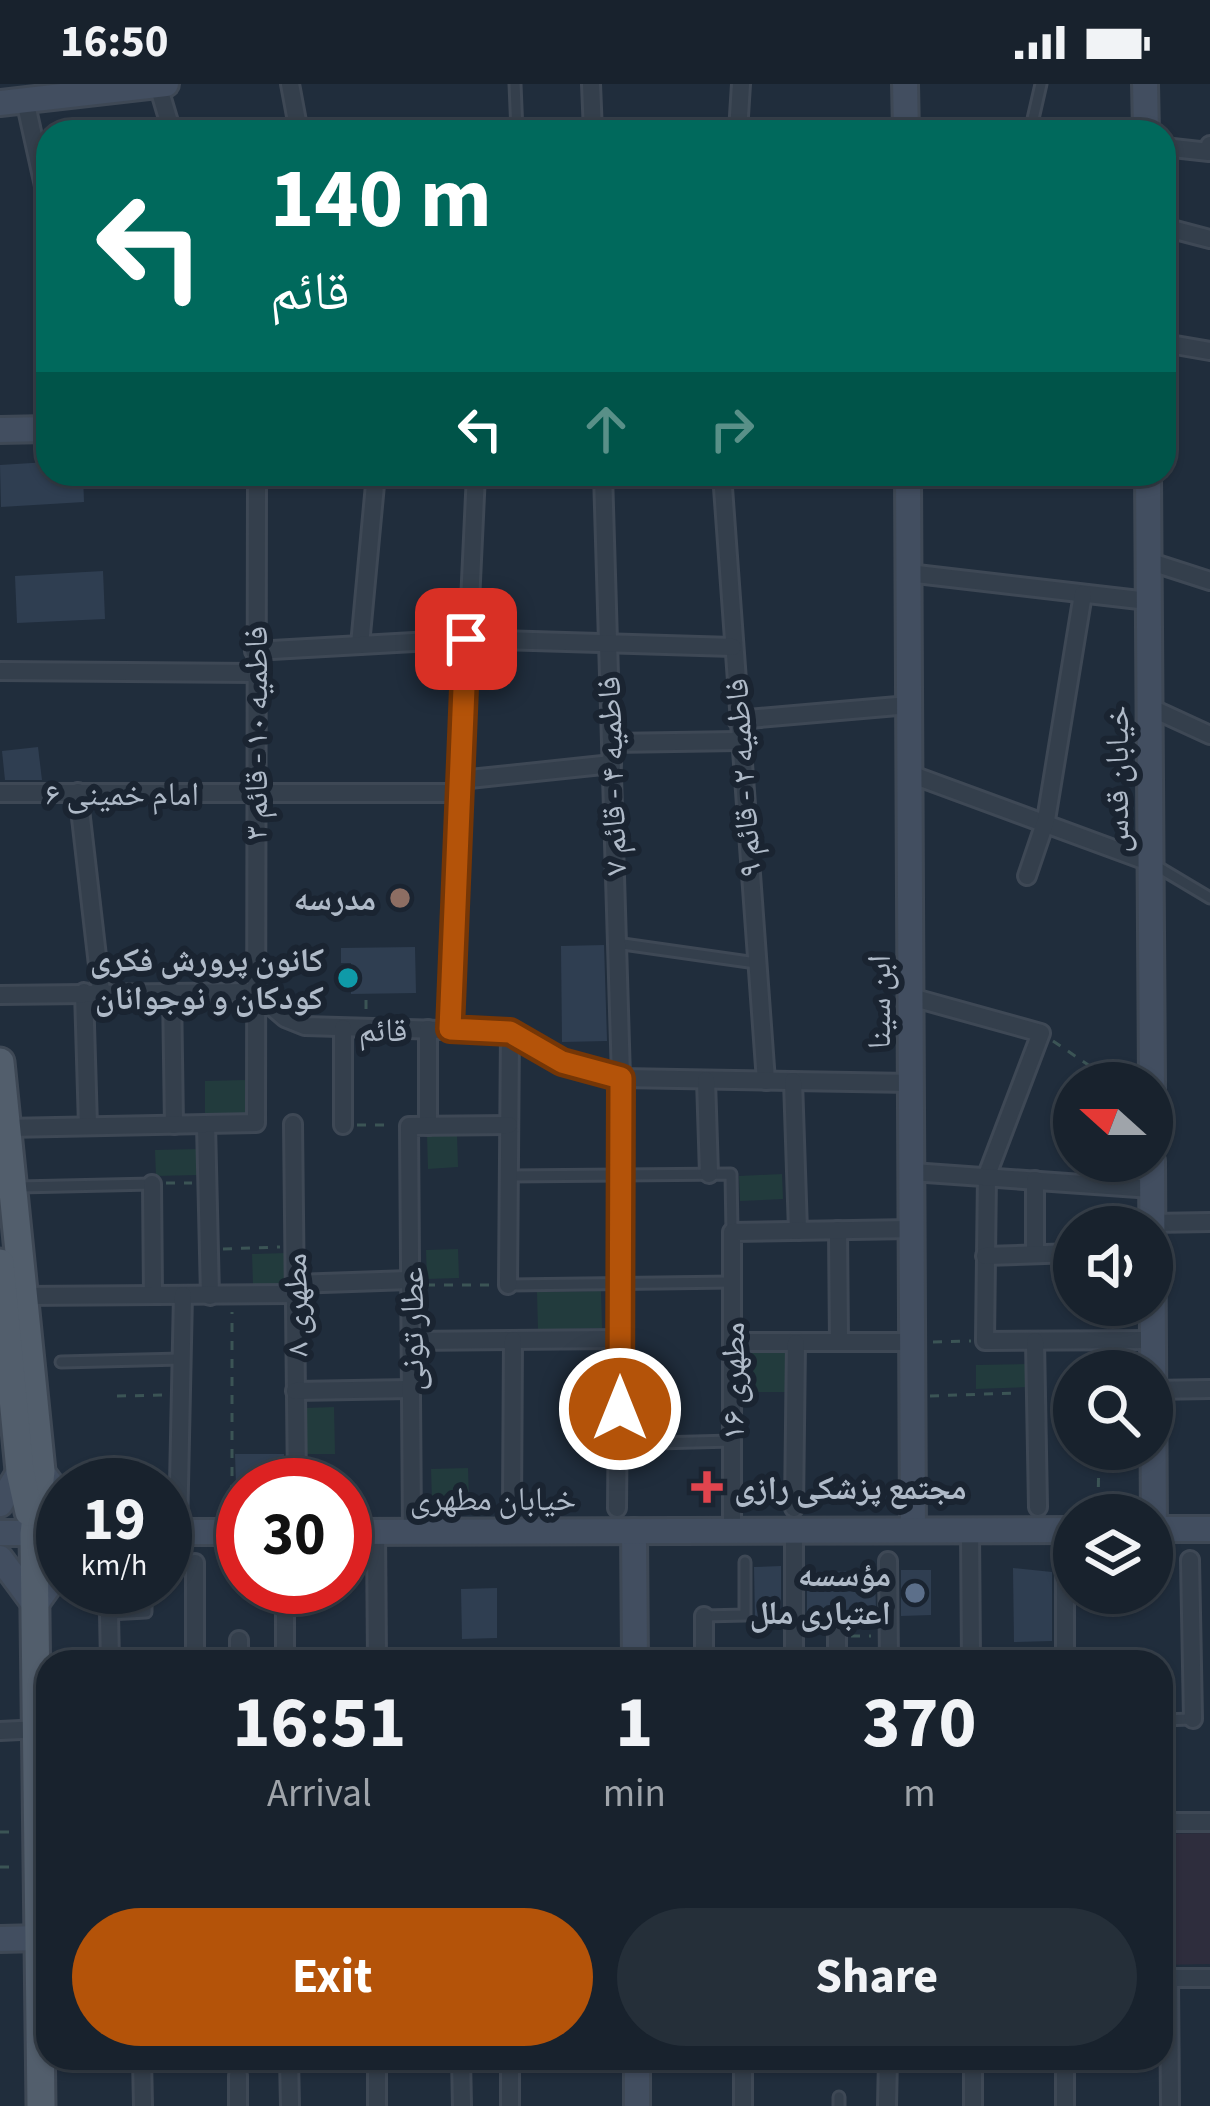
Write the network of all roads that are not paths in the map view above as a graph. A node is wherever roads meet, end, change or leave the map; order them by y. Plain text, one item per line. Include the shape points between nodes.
1 (162, 84) edge
2 (290, 84) edge
3 (515, 84) edge
4 (591, 84) edge
5 (741, 84) edge
6 (905, 84) edge
7 (1041, 84) edge
8 (1145, 84) edge
9 (113, 87) edge
10 (13, 101) edge
11 (170, 120) edge
12 (297, 120) edge
13 (516, 120) edge
14 (592, 120) edge
15 (739, 120) edge
16 (906, 120) edge
17 (1033, 120) edge
18 (1146, 120) edge
19 (1210, 145) edge
20 (1176, 148) edge
21 (36, 169) edge
22 (1176, 229) edge
23 (1210, 239) edge
24 (1176, 346) edge
25 (1210, 351) edge
26 (0, 430) edge
27 (36, 430) edge
28 (257, 486) edge
29 (375, 486) edge
30 (475, 486) edge
31 (604, 486) edge
32 (723, 486) edge
33 (908, 486) edge
34 (1148, 486) edge
35 (1148, 561) junction
36 (908, 573) junction
37 (1210, 581) edge
38 (1083, 594) junction
39 (1148, 602) junction
40 (466, 639) junction
41 (607, 643) junction
42 (360, 645) junction
43 (733, 647) junction
44 (254, 651) junction
45 (0, 671) edge
46 (254, 673) junction
47 (909, 705) junction
48 (1148, 707) junction
49 (736, 720) junction
50 (1210, 735) edge
51 (612, 742) junction
52 (738, 742) junction
53 (612, 764) junction
54 (910, 774) junction
55 (460, 786) junction
56 (78, 792) junction
57 (254, 792) junction
58 (0, 793) edge
59 (1046, 820) junction
60 (1149, 862) junction
61 (1027, 876) dead end
62 (1210, 898) edge
63 (616, 943) junction
64 (756, 963) junction
65 (172, 991) junction
66 (93, 992) junction
67 (255, 992) junction
68 (0, 995) edge
69 (911, 997) junction
70 (343, 1028) junction
71 (428, 1029) junction
72 (450, 1029) junction
73 (510, 1032) junction
74 (0, 1062) edge
75 (1152, 1062) edge
76 (621, 1078) junction
77 (706, 1080) junction
78 (766, 1081) junction
79 (793, 1081) junction
80 (911, 1083) junction
81 (206, 1124) junction
82 (293, 1124) dead end
83 (174, 1125) junction
84 (343, 1125) dead end
85 (509, 1125) junction
86 (88, 1126) junction
87 (418, 1126) junction
88 (6, 1128) junction
89 (912, 1172) junction
90 (620, 1174) junction
91 (709, 1174) junction
92 (987, 1175) junction
93 (509, 1176) junction
94 (1035, 1180) junction
95 (1152, 1182) edge
96 (152, 1184) joint
97 (13, 1187) junction
98 (1152, 1189) junction
99 (1152, 1206) edge
100 (1210, 1222) edge
101 (1173, 1223) edge
102 (912, 1228) junction
103 (838, 1230) junction
104 (798, 1231) junction
105 (732, 1232) junction
106 (1035, 1254) junction
107 (1053, 1254) edge
108 (985, 1256) junction
109 (0, 1263) edge
110 (732, 1282) junction
111 (410, 1283) junction
112 (620, 1283) junction
113 (508, 1285) joint
114 (294, 1289) junction
115 (153, 1295) junction
116 (183, 1295) junction
117 (23, 1296) junction
118 (210, 1296) junction
119 (1153, 1326) edge
120 (620, 1339) junction
121 (513, 1340) junction
122 (1153, 1340) junction
123 (411, 1341) junction
124 (1035, 1341) junction
125 (732, 1342) junction
126 (839, 1342) junction
127 (913, 1342) junction
128 (796, 1343) junction
129 (1153, 1350) edge
130 (181, 1359) junction
131 (61, 1362) dead end
132 (21, 1376) junction
133 (411, 1389) junction
134 (1210, 1389) edge
135 (1173, 1390) edge
136 (296, 1391) junction
137 (732, 1441) junction
138 (620, 1444) junction
139 (176, 1458) edge
140 (297, 1458) edge
141 (31, 1471) junction
142 (36, 1476) edge
143 (0, 1504) edge
144 (1038, 1507) dead end
145 (512, 1508) dead end
146 (616, 1508) dead end
147 (794, 1519) junction
148 (913, 1529) junction
149 (970, 1529) junction
150 (1173, 1529) edge
151 (1210, 1529) edge
152 (732, 1530) junction
153 (1053, 1530) edge
154 (634, 1531) junction
155 (372, 1532) edge
156 (376, 1532) junction
157 (412, 1532) junction
158 (0, 1533) edge
159 (34, 1534) junction
160 (0, 1558) edge
161 (1190, 1560) dead end
162 (889, 1561) dead end
163 (745, 1562) dead end
164 (195, 1563) dead end
165 (35, 1605) junction
166 (110, 1614) edge
167 (285, 1614) edge
168 (1066, 1614) edge
169 (704, 1616) joint
170 (837, 1636) road end
171 (239, 1640) dead end
172 (38, 1650) edge
173 (110, 1650) edge
174 (195, 1650) edge
175 (239, 1650) edge
176 (285, 1650) edge
177 (377, 1650) edge
178 (635, 1650) edge
179 (704, 1650) edge
180 (794, 1650) edge
181 (837, 1650) edge
182 (889, 1650) edge
183 (971, 1650) edge
184 (1065, 1650) edge
185 (1192, 1719) joint
186 (1173, 1720) edge
187 (36, 1729) edge
188 (0, 1731) edge
189 (1173, 1822) edge
190 (1210, 1822) edge
191 (36, 1938) edge
192 (0, 1939) edge
193 (1173, 1978) edge
194 (1210, 1978) edge
195 (41, 2070) edge
196 (142, 2070) edge
197 (289, 2070) edge
198 (377, 2070) edge
199 (461, 2070) edge
200 (510, 2070) edge
201 (637, 2070) edge
202 (742, 2070) edge
203 (888, 2070) edge
204 (973, 2070) edge
205 (1065, 2070) edge
206 (1169, 2070) edge
207 (238, 2076) dead end
208 (41, 2106) edge
209 (143, 2106) edge
210 (238, 2106) edge
211 (290, 2106) edge
212 (377, 2106) edge
213 (462, 2106) edge
214 (510, 2106) edge
215 (637, 2106) edge
216 (743, 2106) edge
217 (887, 2106) edge
218 (973, 2106) edge
219 (1064, 2106) edge
220 (1170, 2106) edge

1 - 9 street
1 - 11 street
2 - 12 street
3 - 13 lane
4 - 14 street
5 - 15 street
6 - 16 street
7 - 17 lane
8 - 18 street
9 - 10 street
10 - 21 street
19 - 20 street via 1209,152
22 - 23 street
24 - 25 street
26 - 27 street
28 - 44 street, فاطمیه ۱۰ - قائم ۳
29 - 42 street
30 - 40 street
31 - 41 street, فاطمیه ۴ - قائم ۷
32 - 43 street, فاطمیه ۲ - قائم ۹
33 - 36 street, ابن سینا
34 - 35 street, خیابان قدس
35 - 37 street
35 - 39 street, خیابان قدس
36 - 38 street
36 - 47 street, ابن سینا
38 - 39 street
38 - 59 street
39 - 48 street, خیابان قدس
40 - 41 street
40 - 42 street
40 - 55 street
41 - 43 street
41 - 51 street, فاطمیه ۴ - قائم ۷
42 - 44 street
43 - 49 street, فاطمیه ۲ - قائم ۹
44 - 46 street, فاطمیه ۱۰ - قائم ۳
45 - 46 street
46 - 57 street, فاطمیه ۱۰ - قائم ۳
47 - 49 street
47 - 54 street, ابن سینا
48 - 50 street
48 - 60 street, خیابان قدس
49 - 52 street, فاطمیه ۲ - قائم ۹
51 - 52 street
51 - 53 street, فاطمیه ۴ - قائم ۷
52 - 64 street, فاطمیه ۲ - قائم ۹
53 - 55 street, امام خمینی ۶
53 - 63 street, فاطمیه ۴ - قائم ۷
54 - 59 street
54 - 69 street, ابن سینا
55 - 57 street, امام خمینی ۶
55 - 72 street
56 - 57 street, امام خمینی ۶
56 - 58 street, امام خمینی ۶
56 - 66 street
57 - 67 street, فاطمیه ۱۰ - قائم ۳
59 - 60 street
59 - 61 street
60 - 62 lane
60 - 75 street, خیابان قدس
63 - 64 lane
63 - 76 street, فاطمیه ۴ - قائم ۷
64 - 78 street, فاطمیه ۲ - قائم ۹
65 - 66 street, قائم
65 - 67 street, قائم
65 - 83 street
66 - 68 street, قائم
66 - 86 street
67 - 70 street, قائم via 285,1018
67 - 81 street, فاطمیه ۱۰ - قائم ۳ via 256,1123
69 - 80 street, ابن سینا
69 - 92 street via 1041,1033
70 - 71 street, قائم
70 - 84 street
71 - 72 street, قائم
71 - 87 street, عطار تونی
72 - 73 street, قائم
73 - 76 street, قائم via 562,1062
73 - 85 street
74 - 88 main road
76 - 77 street, قائم
76 - 90 street, فاطمیه ۴ - قائم ۷
77 - 78 street, قائم
77 - 91 street
78 - 79 street, قائم
79 - 80 street, قائم
79 - 104 street
80 - 89 street, ابن سینا
81 - 83 street
81 - 118 street
82 - 114 street, مطهری ۸
83 - 86 street
85 - 87 street
85 - 93 street
86 - 88 street
87 - 111 street, عطار تونی
88 - 97 main road
89 - 92 street
89 - 102 street, ابن سینا
90 - 91 lane
90 - 93 lane
90 - 112 street, فاطمیه ۴ - قائم ۷
91 - 105 lane via 731,1174
92 - 94 street
92 - 108 street
93 - 113 street
94 - 98 street
94 - 106 street
95 - 98 street
96 - 97 lane
96 - 115 street
97 - 117 main road
98 - 99 street
100 - 101 street
102 - 103 street
102 - 127 street, ابن سینا
103 - 104 street
103 - 126 street
104 - 105 street
105 - 110 street, مطهری ۱۶
106 - 107 street
106 - 108 street
108 - 124 street via 985,1341
109 - 132 main road
110 - 112 lane
110 - 125 street, مطهری ۱۶
111 - 114 street
111 - 123 street, عطار تونی
112 - 113 lane
112 - 120 street, فاطمیه ۴ - قائم ۷
114 - 118 street
114 - 136 street, مطهری ۸
115 - 116 street
115 - 117 street
116 - 118 street
116 - 130 street
117 - 132 main road
119 - 122 street
120 - 121 street
120 - 138 street, فاطمیه ۴ - قائم ۷
121 - 123 street
121 - 145 street
122 - 124 street
122 - 129 street
123 - 133 street, عطار تونی
124 - 144 street
125 - 128 street
125 - 137 street, مطهری ۱۶
126 - 127 street
126 - 128 street
127 - 148 street, ابن سینا
128 - 147 street
130 - 131 lane
130 - 139 street
132 - 141 main road
133 - 136 street
133 - 157 street, عطار تونی
134 - 135 street
136 - 140 street, مطهری ۸
137 - 138 lane
137 - 152 street, مطهری ۱۶
138 - 146 street, فاطمیه ۴ - قائم ۷
141 - 142 street
141 - 143 street
141 - 159 main road
147 - 148 street, خیابان مطهری
147 - 152 street, خیابان مطهری
147 - 180 street
148 - 149 street, خیابان مطهری
149 - 153 street, خیابان مطهری
149 - 183 street
150 - 151 street
152 - 154 street, خیابان مطهری
154 - 157 street, خیابان مطهری
154 - 178 street
155 - 156 street, خیابان مطهری
156 - 157 street, خیابان مطهری
156 - 177 street
158 - 159 street
159 - 165 main road
160 - 165 street
161 - 185 street
162 - 182 street
163 - 169 lane via 745,1615
164 - 174 street
165 - 172 main road
166 - 173 street
167 - 176 street
168 - 184 street
169 - 179 street
170 - 181 street
171 - 175 street
185 - 186 lane
187 - 188 street
189 - 190 street
191 - 192 street
193 - 194 street
195 - 208 main road
196 - 209 street
197 - 211 street
198 - 212 street
199 - 213 street
200 - 214 street
201 - 215 street
202 - 216 street
203 - 217 street
204 - 218 street
205 - 219 street
206 - 220 street
207 - 210 street

